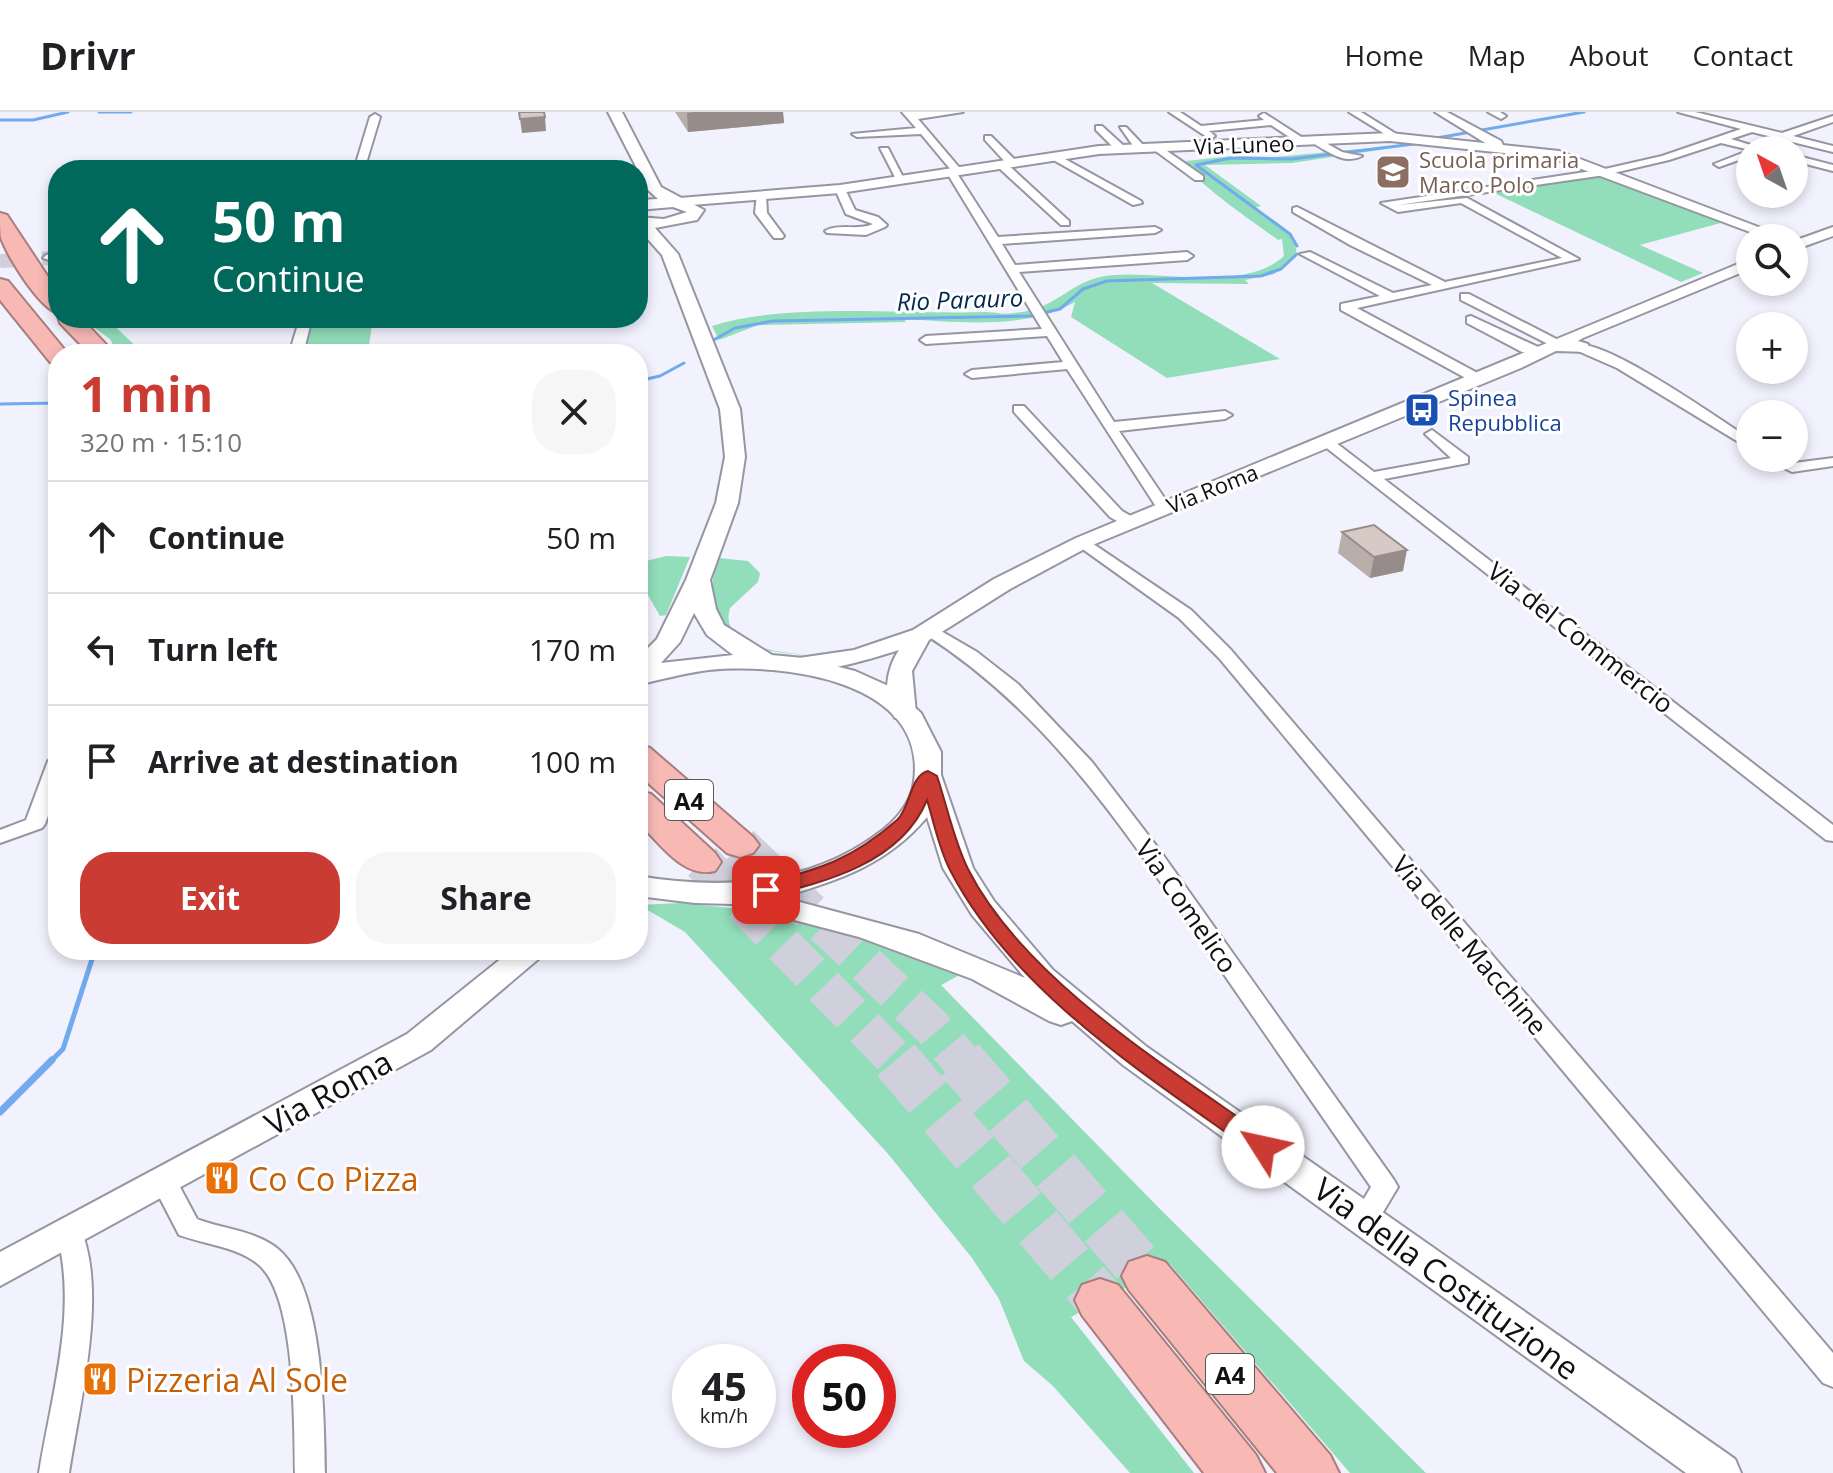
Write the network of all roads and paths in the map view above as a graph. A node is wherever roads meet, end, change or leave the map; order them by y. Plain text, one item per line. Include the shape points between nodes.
1 (615, 112) edge
2 (958, 112) edge
3 (1174, 112) edge
4 (1257, 112) edge
5 (1354, 112) edge
6 (1440, 112) edge
7 (1683, 112) edge
8 (909, 114) edge
9 (375, 117) dead end
10 (1723, 117) edge
11 (1833, 119) edge
12 (1274, 122) junction
13 (1099, 128) dead end
14 (1123, 129) dead end
15 (1200, 129) junction
16 (1752, 129) junction
17 (923, 131) junction
18 (1799, 131) junction
19 (857, 134) dead end
20 (1783, 136) joint
21 (1396, 137) junction
22 (988, 138) dead end
23 (1719, 139) junction
24 (1310, 141) junction
25 (1808, 142) edge
26 (1736, 143) edge
27 (1223, 145) junction
28 (1157, 147) junction
29 (1499, 147) junction
30 (1140, 148) junction
31 (1121, 149) junction
32 (1833, 149) edge
33 (884, 150) dead end
34 (1054, 156) junction
35 (1357, 156) dead end
36 (1736, 158) edge
37 (362, 160) edge
38 (640, 160) edge
39 (1808, 162) edge
40 (1007, 164) junction
41 (1719, 164) dead end
42 (1833, 168) edge
43 (1605, 172) junction
44 (955, 173) junction
45 (648, 176) edge
46 (1199, 178) dead end
47 (902, 181) junction
48 (840, 189) junction
49 (655, 190) junction
50 (761, 195) junction
51 (648, 197) edge
52 (1458, 197) junction
53 (1137, 203) dead end
54 (648, 205) edge
55 (683, 208) junction
56 (1297, 210) dead end
57 (0, 219) edge
58 (648, 219) edge
59 (1065, 223) dead end
60 (1745, 224) edge
61 (1155, 230) dead end
62 (648, 231) edge
63 (831, 231) dead end
64 (1833, 231) edge
65 (778, 236) dead end
66 (1808, 238) edge
67 (994, 241) junction
68 (670, 254) junction
69 (1306, 254) dead end
70 (1187, 256) dead end
71 (1010, 269) junction
72 (1736, 270) edge
73 (0, 286) edge
74 (1445, 287) junction
75 (48, 294) edge
76 (1465, 297) dead end
77 (1393, 298) junction
78 (1471, 320) dead end
79 (78, 328) edge
80 (1050, 332) junction
81 (926, 340) dead end
82 (93, 344) edge
83 (48, 345) edge
84 (1542, 352) junction
85 (1578, 352) junction
86 (1515, 364) junction
87 (1072, 365) junction
88 (972, 374) dead end
89 (1478, 379) junction
90 (1019, 409) dead end
91 (1225, 415) dead end
92 (1112, 427) junction
93 (1432, 434) dead end
94 (1736, 436) edge
95 (1326, 442) junction
96 (1833, 462) edge
97 (1808, 466) edge
98 (1373, 477) junction
99 (1168, 506) junction
100 (1130, 522) junction
101 (1083, 542) junction
102 (698, 580) junction
103 (925, 632) junction
104 (769, 661) junction
105 (648, 664) edge
106 (800, 664) junction
107 (648, 673) edge
108 (904, 713) junction
109 (648, 764) edge
110 (928, 776) junction
111 (48, 788) edge
112 (648, 811) edge
113 (1833, 835) edge
114 (0, 837) edge
115 (740, 845) tunnel mouth
116 (702, 862) tunnel mouth
117 (648, 888) edge
118 (676, 893) junction
119 (721, 894) junction
120 (648, 898) edge
121 (517, 960) edge
122 (1135, 1056) junction
123 (164, 1181) junction
124 (1365, 1219) junction
125 (69, 1232) junction
126 (0, 1270) edge
127 (1147, 1276) tunnel mouth
128 (1100, 1300) tunnel mouth
129 (1833, 1374) edge
130 (54, 1473) edge
131 (310, 1473) edge
132 (1237, 1473) edge
133 (1311, 1473) edge
134 (1720, 1473) edge

1 - 38 main road
2 - 8 street
3 - 15 street
4 - 12 street
5 - 21 street
6 - 29 street
7 - 10 street
8 - 17 street
9 - 37 street
10 - 16 street
10 - 18 street
11 - 18 street
12 - 15 street
12 - 24 street
13 - 31 street
14 - 30 street
15 - 27 street
16 - 20 street
16 - 23 street
17 - 19 street
17 - 44 street
18 - 20 street
21 - 24 street, Via Luneo
21 - 29 street, Via Luneo
22 - 40 street
23 - 26 street
23 - 43 street
24 - 27 street, Via Luneo
24 - 35 street via 1337,154
25 - 32 street
27 - 28 street, Via Luneo
28 - 30 street, Via Luneo
28 - 46 street
29 - 43 street, Via Luneo via 1550,153
30 - 31 street, Via Luneo
31 - 34 street, Via Luneo
33 - 47 street
34 - 40 street, Via Luneo
34 - 53 street
36 - 41 street
39 - 42 street
40 - 44 street, Via Luneo
40 - 59 street
43 - 52 street
43 - 60 street, Via Luneo
44 - 47 street, Via Luneo
44 - 67 street
45 - 49 main road
47 - 48 street, Via Luneo
48 - 50 street, Via Luneo
48 - 63 street via 850,212 881,225 866,232
49 - 51 main road
49 - 55 main road
50 - 55 street, Via Luneo via 718,198
50 - 65 street via 761,213
52 - 52 street via 1386,203 1398,209
52 - 74 street via 1573,259
54 - 55 main road
55 - 58 main road
55 - 68 main road
56 - 74 street
57 - 75 highway
61 - 67 street
62 - 68 main road
64 - 66 street
67 - 71 street
68 - 102 main road via 722,385 734,433 730,491
69 - 77 street
70 - 71 street
71 - 80 street
72 - 85 street via 1602,327 1582,340
73 - 83 highway
74 - 77 street
76 - 85 street
77 - 89 street via 1345,307
78 - 84 street
79 - 82 highway
80 - 81 street
80 - 87 street
84 - 85 street
84 - 86 street, Via Roma
85 - 86 street, Via Roma
85 - 94 street via 1632,371
86 - 89 street, Via Roma
87 - 88 street
87 - 92 street
89 - 95 street, Via Roma
90 - 100 street via 1116,514
91 - 92 street
92 - 99 street via 1158,499
93 - 98 street via 1463,460
95 - 98 street, Via del Commercio
95 - 99 street, Via Roma
96 - 97 street
98 - 113 street, Via del Commercio
99 - 100 street, Via Roma
100 - 101 street, Via Roma
101 - 103 street, Via Roma
101 - 129 street, Via delle Macchine via 1185,614 1225,654
102 - 104 main road via 700,604 712,628 742,650
102 - 105 main road via 668,642
103 - 106 street via 876,652
103 - 108 street via 899,668
103 - 124 street, Via Comelico via 978,658 1048,727 1138,835 1385,1187
104 - 106 main road
104 - 107 main road via 696,663
106 - 108 main road via 862,684
108 - 110 main road via 925,744
109 - 115 highway, A4
110 - 119 main road via 906,823 860,859 799,883
110 - 122 main road via 958,868 983,908 1042,978
111 - 114 street via 35,824
112 - 116 highway, A4
117 - 118 main road
118 - 119 main road
118 - 120 main road
119 - 122 main road via 878,929 936,950 1026,991
121 - 123 main road, Via Roma via 419,1042
122 - 124 main road, Via della Costituzione
123 - 125 main road, Via Roma
123 - 131 street via 188,1227 270,1256 286,1272 298,1311
124 - 134 main road, Via della Costituzione
125 - 126 main road, Via Roma
125 - 130 street via 78,1254 79,1286
127 - 133 highway, A4
128 - 132 highway, A4

